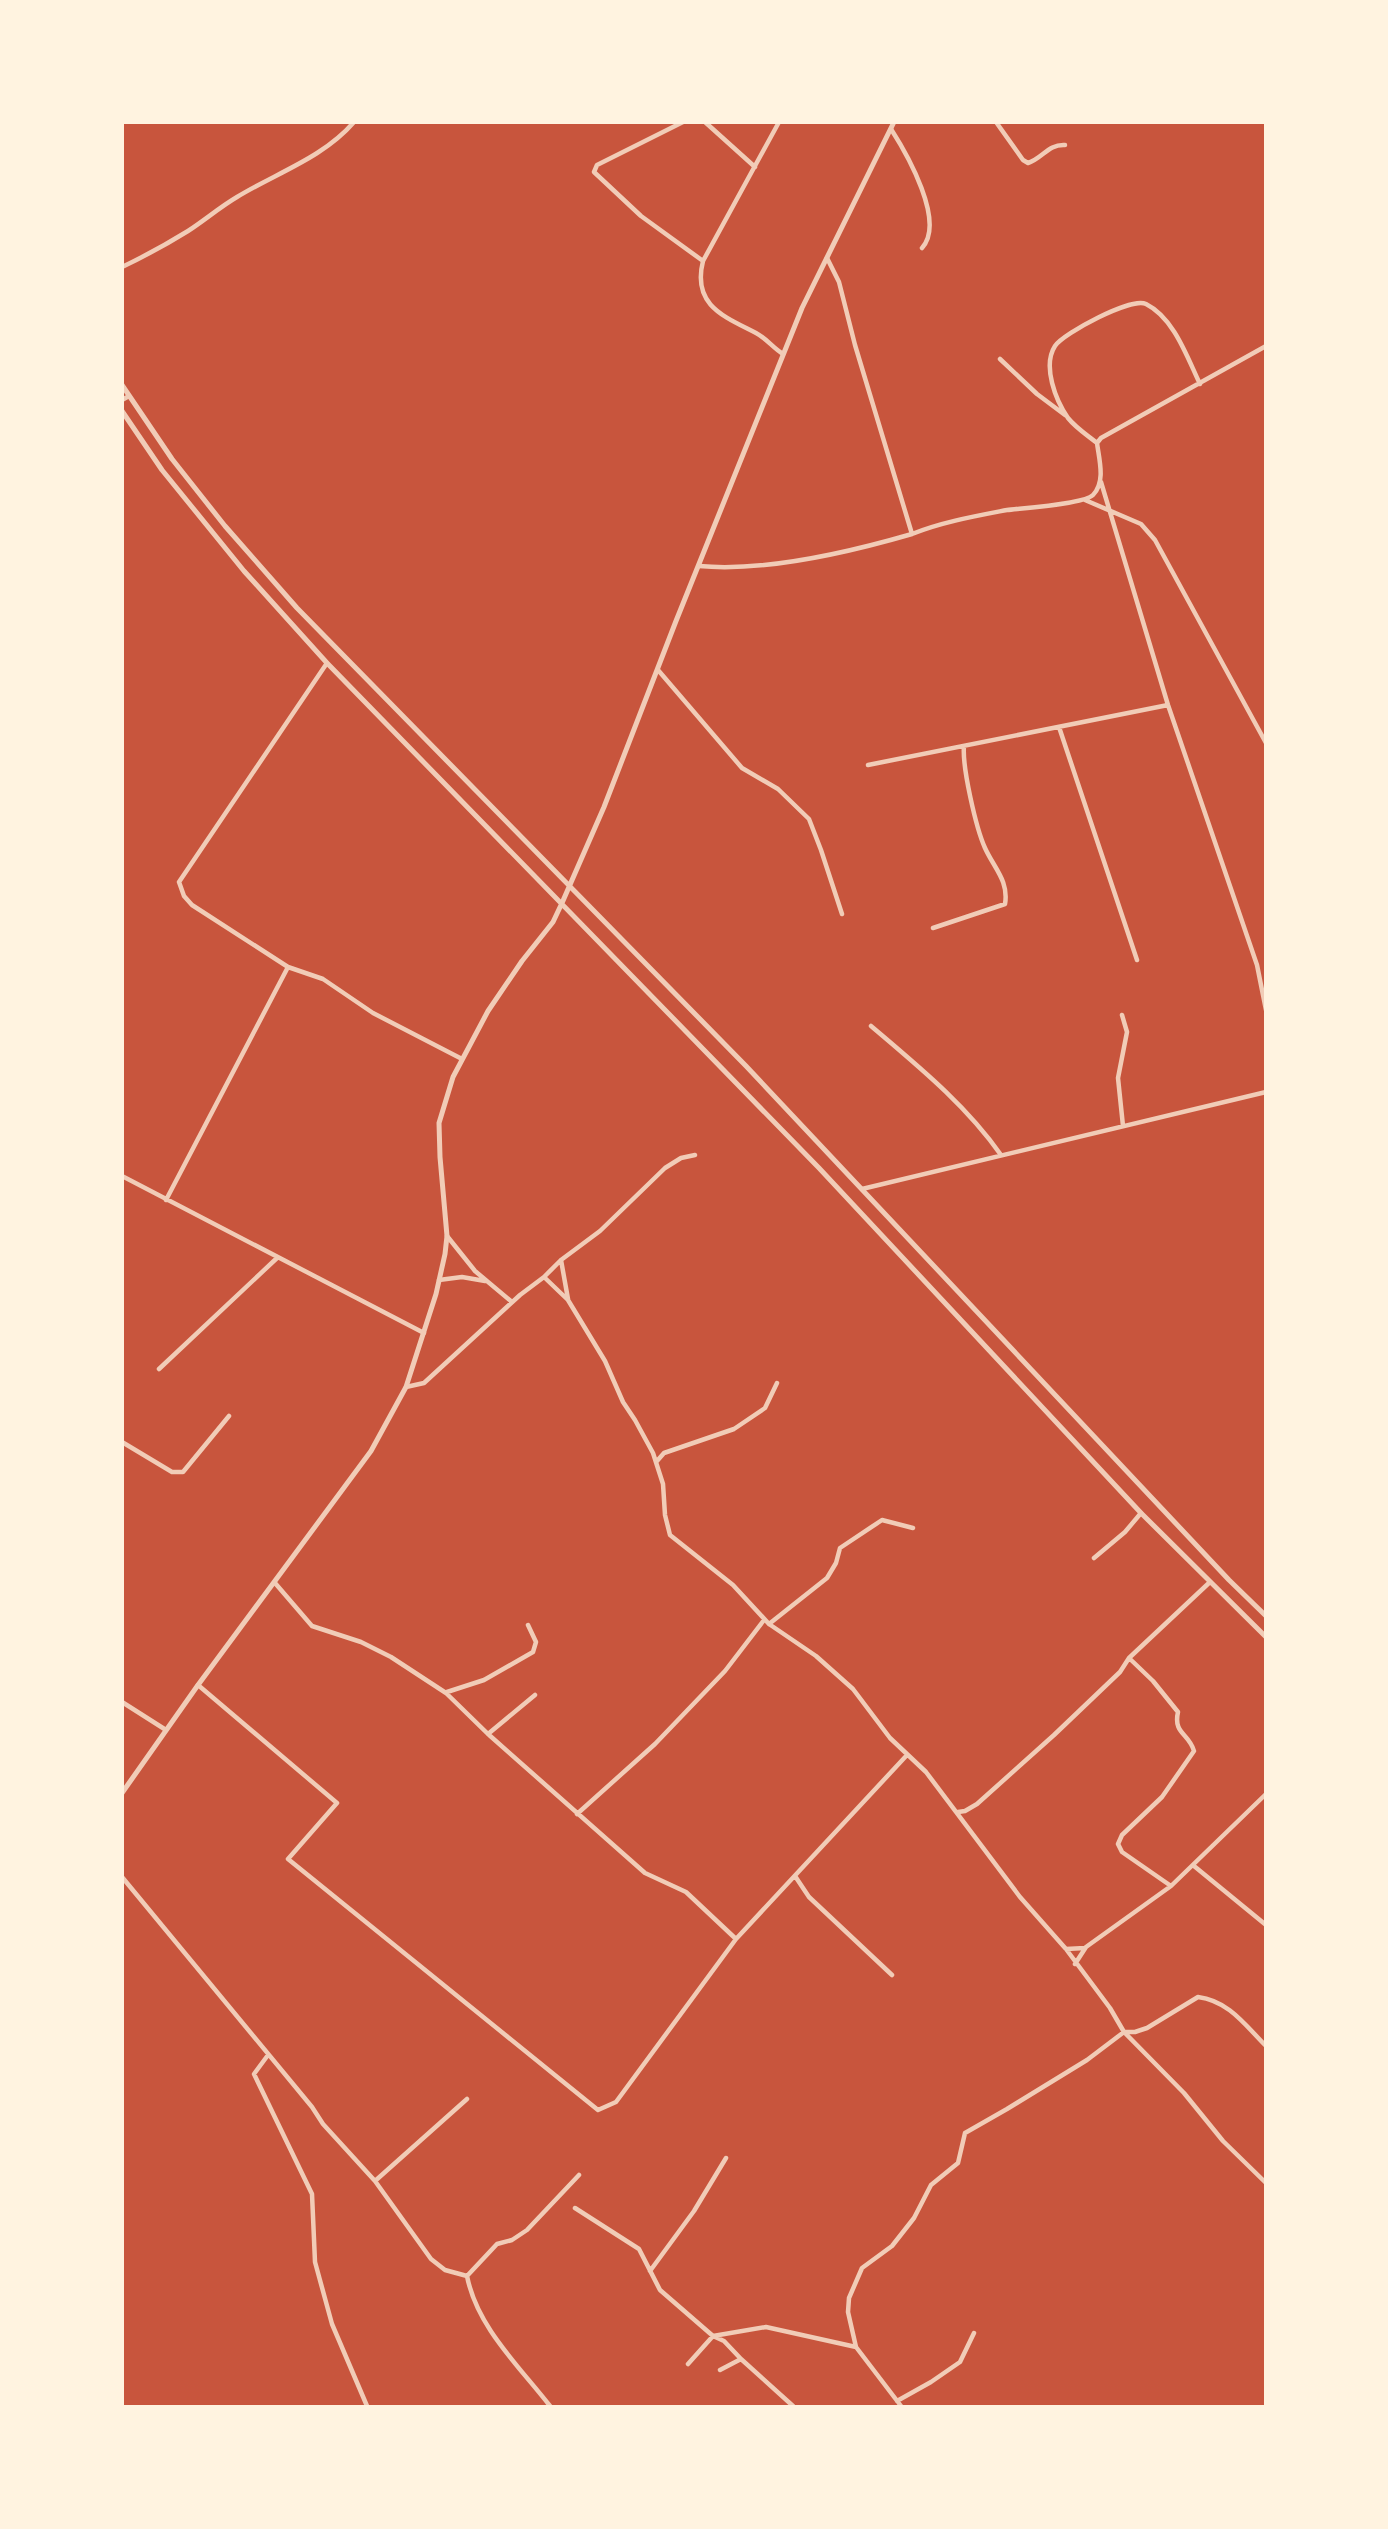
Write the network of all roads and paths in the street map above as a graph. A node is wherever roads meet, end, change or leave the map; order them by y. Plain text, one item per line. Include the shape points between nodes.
1 (354, 122) edge
2 (683, 122) edge
3 (705, 122) edge
4 (779, 122) edge
5 (996, 122) edge
6 (893, 126) edge
7 (1065, 145) dead end
8 (755, 167) junction
9 (922, 248) dead end
10 (827, 257) junction
11 (703, 261) junction
12 (122, 267) edge
13 (1265, 346) edge
14 (783, 354) junction
15 (1000, 359) dead end
16 (1200, 384) junction
17 (122, 385) edge
18 (129, 396) junction
19 (122, 400) edge
20 (122, 411) edge
21 (1068, 418) junction
22 (1097, 443) junction
23 (1100, 481) junction
24 (1084, 500) junction
25 (1108, 509) junction
26 (912, 534) junction
27 (699, 566) junction
28 (327, 663) junction
29 (658, 670) junction
30 (1168, 705) junction
31 (1059, 727) junction
32 (1265, 743) edge
33 (964, 746) junction
34 (868, 765) dead end
35 (568, 886) junction
36 (562, 903) junction
37 (842, 914) dead end
38 (933, 928) dead end
39 (1137, 960) dead end
40 (288, 967) junction
41 (1265, 1010) edge
42 (1122, 1015) dead end
43 (872, 1026) dead end
44 (462, 1059) junction
45 (1265, 1092) edge
46 (1124, 1126) junction
47 (1001, 1155) junction
48 (695, 1156) dead end
49 (122, 1176) edge
50 (861, 1189) junction
51 (166, 1200) junction
52 (447, 1237) junction
53 (277, 1258) junction
54 (561, 1260) junction
55 (544, 1277) junction
56 (439, 1280) junction
57 (486, 1281) junction
58 (568, 1300) junction
59 (512, 1302) junction
60 (424, 1333) junction
61 (1016, 1353) junction
62 (1002, 1364) junction
63 (159, 1369) dead end
64 (777, 1383) dead end
65 (406, 1387) junction
66 (229, 1416) dead end
67 (122, 1442) edge
68 (651, 1450) junction
69 (664, 1453) junction
70 (656, 1462) junction
71 (1141, 1513) junction
72 (912, 1528) dead end
73 (1094, 1558) dead end
74 (1210, 1582) junction
75 (275, 1583) junction
76 (1265, 1616) edge
77 (767, 1622) junction
78 (528, 1625) dead end
79 (1265, 1637) edge
80 (1129, 1658) junction
81 (198, 1685) junction
82 (446, 1693) junction
83 (535, 1695) dead end
84 (122, 1702) edge
85 (166, 1730) junction
86 (488, 1734) junction
87 (907, 1754) junction
88 (122, 1793) edge
89 (1265, 1794) edge
90 (957, 1812) junction
91 (577, 1814) junction
92 (1194, 1866) junction
93 (795, 1876) junction
94 (122, 1877) edge
95 (1171, 1886) junction
96 (1265, 1925) edge
97 (736, 1939) junction
98 (1086, 1947) junction
99 (1066, 1949) junction
100 (1075, 1964) junction
101 (892, 1975) dead end
102 (1124, 2032) junction
103 (1265, 2046) edge
104 (268, 2055) junction
105 (467, 2099) dead end
106 (726, 2158) dead end
107 (579, 2175) dead end
108 (375, 2181) junction
109 (1265, 2183) edge
110 (575, 2208) dead end
111 (650, 2272) junction
112 (467, 2276) junction
113 (974, 2333) dead end
114 (713, 2336) junction
115 (856, 2347) junction
116 (741, 2359) junction
117 (688, 2364) dead end
118 (720, 2370) dead end
119 (899, 2405) edge
120 (367, 2406) edge
121 (550, 2406) edge
122 (793, 2406) edge

1 - 12 street via 314,156
2 - 11 street via 597,165 594,172 641,216
3 - 8 street
4 - 8 street
5 - 7 street via 1026,162 1035,161 1051,146
6 - 9 street via 928,207 930,233
6 - 10 street
8 - 11 street
10 - 14 street
10 - 26 street via 839,282
11 - 14 street via 699,282 712,307
13 - 16 street
14 - 27 street
15 - 21 street
16 - 21 street via 1166,321 1145,303 1130,303 1055,345 1052,381
16 - 22 street
17 - 18 street
18 - 19 street
18 - 35 street via 172,459 297,608
20 - 28 street via 162,470 244,571
21 - 22 street
22 - 23 street
23 - 24 street via 1095,493
23 - 25 street
24 - 25 street
24 - 26 street via 1008,510
25 - 30 street
25 - 32 street via 1141,524 1159,546
26 - 27 street via 808,558 724,569
27 - 29 street
28 - 36 street
28 - 40 street via 179,882 192,905
29 - 35 street
29 - 37 street via 742,768 787,797 809,819
30 - 31 street
30 - 41 street via 1257,965
31 - 33 street
31 - 39 street
33 - 34 street
33 - 38 street via 980,833 1003,879 1005,904
35 - 36 street
35 - 50 street
36 - 44 street via 488,1011
36 - 62 street
40 - 44 street via 323,979 373,1013
40 - 51 street
42 - 46 street via 1127,1032 1118,1078
43 - 47 street via 941,1086
44 - 52 street via 439,1124
45 - 46 street
46 - 47 street
47 - 50 street
48 - 54 street via 665,1168 600,1231
49 - 51 street
50 - 61 street
51 - 53 street
52 - 56 street
52 - 57 street
53 - 60 street
53 - 63 street
54 - 55 street
54 - 58 street
55 - 58 street
55 - 59 street
56 - 57 street via 463,1276
56 - 60 street
57 - 59 street
58 - 68 street
59 - 65 street via 424,1383
60 - 65 street
61 - 62 street
61 - 76 street
62 - 71 street
64 - 69 street via 765,1408 734,1429
65 - 75 street via 371,1451
66 - 67 street via 183,1472 172,1472
68 - 69 street
68 - 70 street
69 - 70 street
70 - 77 street via 670,1535 733,1585
71 - 73 street
71 - 74 street
72 - 77 street via 882,1520 847,1542 827,1578
74 - 79 street
74 - 80 street
75 - 81 street
75 - 82 street via 312,1626 361,1642
77 - 87 street via 817,1656 853,1689
77 - 91 street via 655,1744
78 - 82 street via 536,1642 533,1652 484,1680
80 - 90 street via 1037,1751 977,1804
80 - 95 street via 1178,1712 1178,1730 1192,1742 1194,1751 1162,1797 1118,1844 1122,1852
81 - 85 street
81 - 97 street via 337,1803 288,1859 598,2110 616,2102
82 - 86 street
83 - 86 street
84 - 85 street
85 - 88 street
86 - 91 street
87 - 90 street
87 - 93 street
89 - 92 street
90 - 99 street via 1020,1897
91 - 97 street via 645,1873 686,1892
92 - 95 street
92 - 96 street
93 - 97 street
93 - 101 street via 809,1898
94 - 104 street
95 - 98 street
98 - 99 street
98 - 100 street
99 - 100 street
100 - 102 street
102 - 103 street via 1147,2028 1198,1997 1225,2006
102 - 109 street
102 - 115 street via 1087,2060 965,2133 958,2163 931,2185 892,2246 862,2268 848,2305
104 - 108 street
104 - 120 street via 254,2074 312,2194 314,2262 332,2323
105 - 108 street
106 - 111 street
107 - 112 street via 527,2230 497,2244
108 - 112 street via 431,2259 445,2270
110 - 111 street via 639,2249
111 - 114 street via 660,2290
112 - 121 street via 479,2316
113 - 119 street via 960,2362
114 - 115 street via 766,2327
114 - 116 street
114 - 117 street
115 - 119 street
116 - 118 street
116 - 122 street

